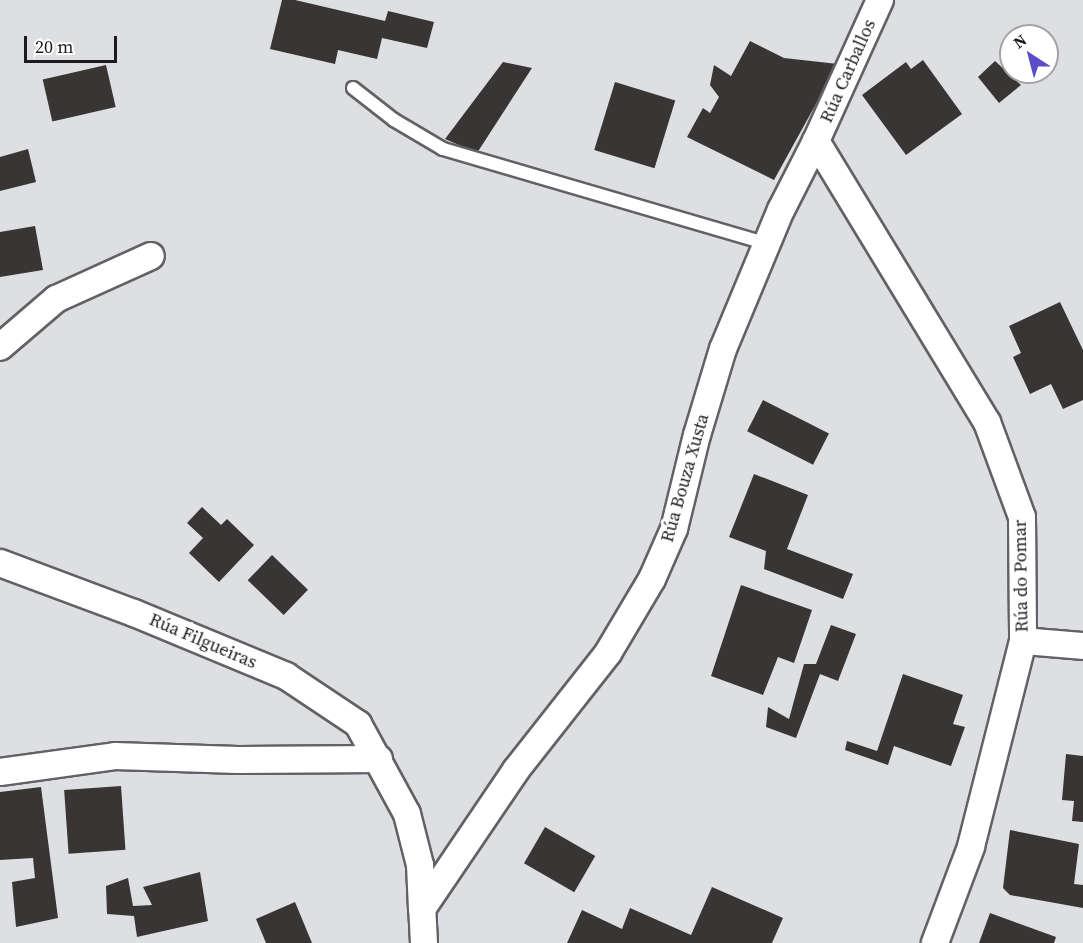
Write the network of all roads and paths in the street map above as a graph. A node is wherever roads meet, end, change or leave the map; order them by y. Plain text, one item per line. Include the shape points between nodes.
1 (880, 0) edge
2 (353, 88) dead end
3 (816, 141) junction
4 (767, 244) junction
5 (151, 256) dead end
6 (0, 347) edge
7 (0, 563) edge
8 (1023, 641) junction
9 (1083, 646) edge
10 (379, 759) junction
11 (0, 772) edge
12 (422, 909) junction
13 (424, 943) edge
14 (935, 943) edge

1 - 3 street, Rúa Carballos
2 - 4 lane via 394,120 442,149
3 - 4 street, Rúa Bouza Xusta
3 - 8 street, Rúa do Pomar via 987,422 1022,516
4 - 12 street, Rúa Bouza Xusta via 723,349 674,529 652,579 608,653 516,770
5 - 6 street via 56,299
7 - 10 street, Rúa Filgueiras via 286,676 358,724
8 - 9 street
8 - 14 street, Rúa do Pomar via 971,847
10 - 11 street via 115,756
10 - 12 street, Rúa Filgueiras via 407,814 420,865
12 - 13 street

